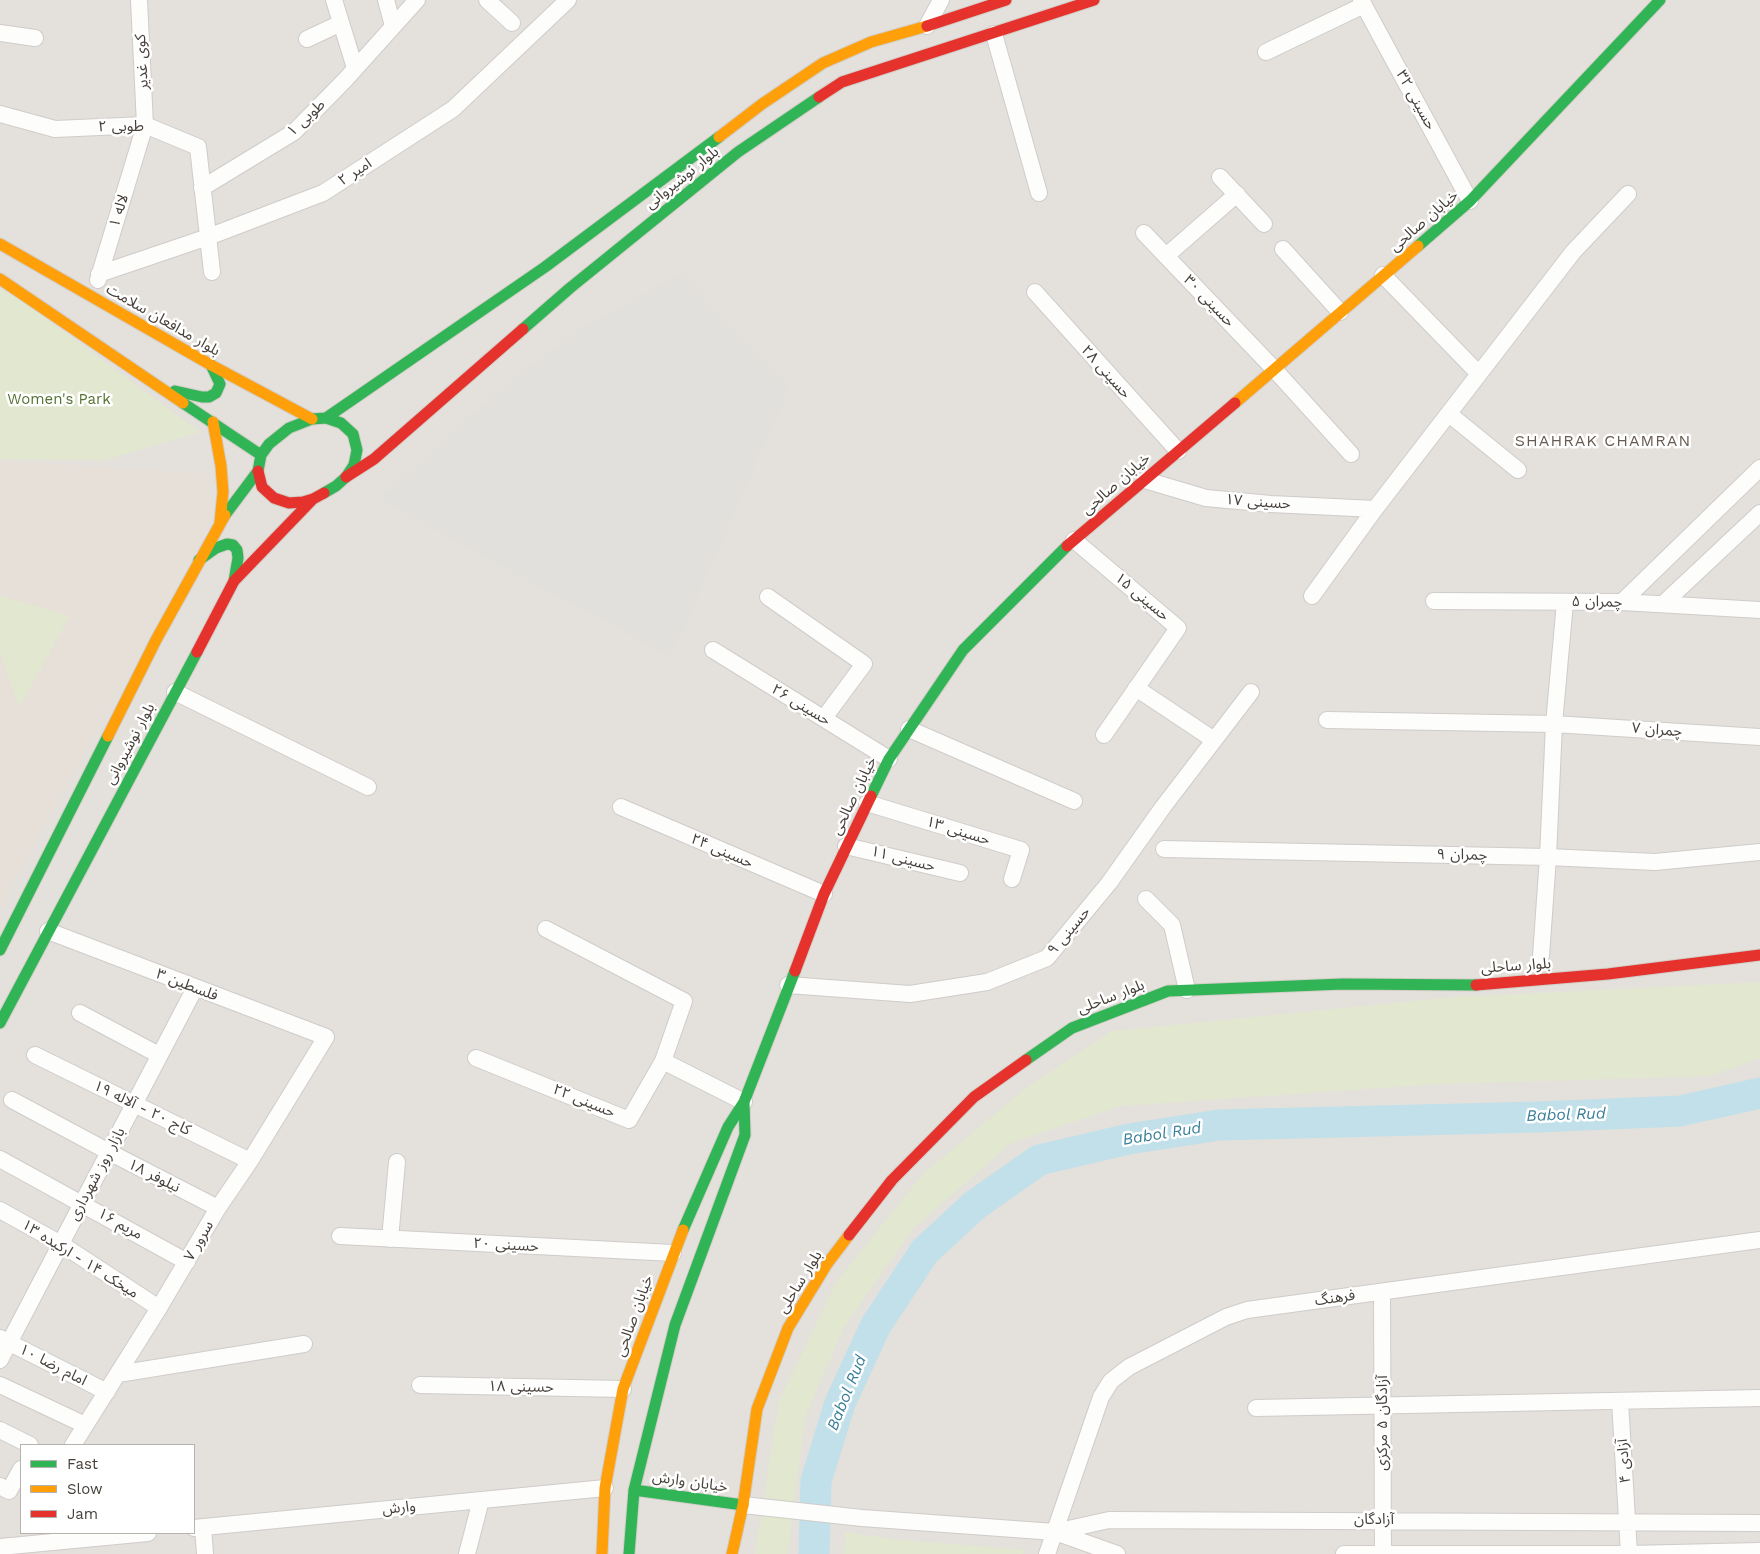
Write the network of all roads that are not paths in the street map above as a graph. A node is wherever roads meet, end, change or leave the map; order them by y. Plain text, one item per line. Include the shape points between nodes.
1 (139, 0) edge
2 (334, 0) edge
3 (386, 0) edge
4 (417, 0) edge
5 (487, 0) edge
6 (568, 0) edge
7 (941, 0) edge
8 (1006, 0) edge
9 (1094, 0) edge
10 (1660, 0) edge
11 (1363, 2) edge
12 (341, 23) junction
13 (512, 23) dead end
14 (393, 26) junction
15 (927, 26) junction
16 (0, 33) edge
17 (994, 34) junction
18 (35, 38) dead end
19 (306, 38) dead end
20 (1266, 52) dead end
21 (355, 68) junction
22 (0, 114) edge
23 (145, 125) junction
24 (1220, 177) dead end
25 (202, 188) junction
26 (1039, 193) dead end
27 (1237, 194) junction
28 (1628, 194) dead end
29 (1470, 201) junction
30 (1264, 224) dead end
31 (1144, 233) dead end
32 (208, 236) junction
33 (0, 244) edge
34 (1283, 249) dead end
35 (1166, 256) junction
36 (212, 272) dead end
37 (99, 274) junction
38 (1383, 275) junction
39 (0, 279) edge
40 (1035, 292) dead end
41 (92, 297) junction
42 (1340, 312) junction
43 (212, 365) junction
44 (1274, 369) junction
45 (1479, 374) junction
46 (164, 388) junction
47 (1449, 414) junction
48 (326, 418) junction
49 (312, 419) junction
50 (213, 422) junction
51 (1178, 451) junction
52 (1351, 454) dead end
53 (261, 456) junction
54 (1760, 468) edge
55 (1518, 470) dead end
56 (258, 471) junction
57 (346, 477) junction
58 (1144, 480) junction
59 (313, 498) junction
60 (1375, 509) junction
61 (1760, 513) edge
62 (220, 522) junction
63 (1074, 540) junction
64 (199, 560) junction
65 (234, 581) junction
66 (1312, 596) dead end
67 (768, 597) dead end
68 (1434, 601) dead end
69 (1565, 602) junction
70 (1622, 602) junction
71 (1663, 604) junction
72 (1760, 610) edge
73 (713, 650) dead end
74 (1136, 688) junction
75 (175, 692) junction
76 (1251, 692) dead end
77 (824, 718) junction
78 (1327, 720) dead end
79 (1554, 724) junction
80 (909, 729) junction
81 (1104, 735) dead end
82 (1760, 736) edge
83 (1214, 740) junction
84 (889, 759) junction
85 (368, 787) dead end
86 (1074, 801) dead end
87 (867, 803) junction
88 (621, 807) dead end
89 (846, 846) junction
90 (1164, 849) dead end
91 (1760, 852) edge
92 (1548, 857) junction
93 (960, 873) dead end
94 (1012, 879) dead end
95 (824, 894) junction
96 (1146, 899) dead end
97 (546, 929) dead end
98 (48, 931) junction
99 (0, 950) edge
100 (1760, 955) edge
101 (1541, 956) dead end
102 (788, 985) junction
103 (195, 988) junction
104 (1187, 990) junction
105 (80, 1013) dead end
106 (0, 1023) edge
107 (326, 1037) joint
108 (35, 1055) dead end
109 (159, 1055) junction
110 (476, 1058) dead end
111 (663, 1061) junction
112 (12, 1100) dead end
113 (744, 1102) junction
114 (134, 1105) junction
115 (109, 1152) junction
116 (0, 1159) edge
117 (250, 1161) junction
118 (397, 1162) dead end
119 (82, 1203) junction
120 (218, 1208) junction
121 (0, 1210) edge
122 (340, 1236) dead end
123 (390, 1239) junction
124 (1760, 1240) edge
125 (61, 1244) junction
126 (673, 1253) junction
127 (187, 1262) junction
128 (1382, 1292) junction
129 (159, 1308) junction
130 (4, 1340) edge
131 (304, 1344) dead end
132 (0, 1360) edge
133 (118, 1374) junction
134 (0, 1385) edge
135 (420, 1385) dead end
136 (623, 1389) junction
137 (107, 1392) junction
138 (1760, 1398) edge
139 (1620, 1401) junction
140 (1383, 1406) junction
141 (1256, 1408) dead end
142 (85, 1426) junction
143 (0, 1430) edge
144 (28, 1444) edge
145 (74, 1444) edge
146 (20, 1471) edge
147 (0, 1486) edge
148 (605, 1488) junction
149 (634, 1490) junction
150 (481, 1500) junction
151 (743, 1505) junction
152 (1383, 1520) junction
153 (1628, 1521) junction
154 (1760, 1523) edge
155 (198, 1528) edge
156 (20, 1532) edge
157 (1055, 1532) junction
158 (139, 1534) edge
159 (7, 1549) edge
160 (1760, 1551) edge
161 (206, 1554) edge
162 (467, 1554) edge
163 (602, 1554) edge
164 (629, 1554) edge
165 (732, 1554) edge
166 (1047, 1554) edge
167 (1117, 1554) edge
168 (1344, 1554) edge
169 (1383, 1554) edge
170 (1629, 1554) edge

1 - 23 street, کوی غدیر
2 - 12 street
3 - 14 street
4 - 14 street, طوبی ۱
5 - 13 street
6 - 32 street, امیر ۲ via 453,109 323,193
7 - 15 street
8 - 15 main road, بلوار نوشیروانی
9 - 17 main road, بلوار نوشیروانی
10 - 29 main road, خيابان صالحی
11 - 20 street
11 - 29 street, حسینی ۳۲
12 - 19 street
12 - 21 street
14 - 21 street, طوبی ۱
15 - 48 main road, بلوار نوشیروانی via 870,42 822,63 762,104 545,267
16 - 18 street
17 - 26 street
17 - 57 main road, بلوار نوشیروانی via 842,82 738,152 570,288 374,459
21 - 25 street, طوبی ۱ via 294,132
22 - 23 street, طوبی ۲ via 55,129
23 - 25 street, طوبی ۲ via 198,147
23 - 37 street, لاله ۱
24 - 27 street
25 - 32 street
27 - 30 street
27 - 35 street
28 - 45 street via 1573,252
29 - 38 main road, خيابان صالحی
31 - 35 street, حسینی ۳۰
32 - 36 street
32 - 37 street, امیر ۲
33 - 41 main road, بلوار مدافعان سلامت
34 - 42 street
35 - 44 street, حسینی ۳۰
37 - 41 street, لاله ۱
38 - 42 main road, خيابان صالحی
38 - 45 street
39 - 46 main road
40 - 51 street, حسینی ۲۸
41 - 43 main road, بلوار مدافعان سلامت
42 - 44 main road, خيابان صالحی
43 - 46 main road via 220,384 216,393 209,397
43 - 49 main road, بلوار مدافعان سلامت
44 - 51 main road, خيابان صالحی
44 - 52 street, حسینی ۳۰
45 - 47 street
46 - 50 main road
47 - 55 street
47 - 60 street
48 - 49 main road
48 - 57 main road via 341,422 353,434 357,450 354,465
49 - 53 main road via 279,435
50 - 53 main road
50 - 62 main road via 223,492
51 - 58 main road, خيابان صالحی
53 - 56 main road
54 - 70 street
56 - 59 main road via 262,487 274,498 289,503
56 - 62 main road, بلوار نوشیروانی
57 - 59 main road
58 - 60 street, حسینی ۱۷ via 1206,498
58 - 63 main road, خيابان صالحی
59 - 65 main road, بلوار نوشیروانی
60 - 66 street
61 - 71 street
62 - 64 main road, بلوار نوشیروانی
63 - 74 street, حسینی ۱۵ via 1178,628
63 - 80 main road, خيابان صالحی via 963,650
64 - 65 main road via 216,548 233,545 238,558
64 - 99 main road, بلوار نوشیروانی
65 - 75 main road, بلوار نوشیروانی
67 - 77 street via 864,664
68 - 69 street, چمران ۵
69 - 70 street, چمران ۵
69 - 79 street
70 - 71 street, چمران ۵
71 - 72 street, چمران ۵
73 - 77 street, حسینی ۲۶
74 - 81 street, حسینی ۱۵
74 - 83 street
75 - 85 street
75 - 98 main road, بلوار نوشیروانی
76 - 83 street, حسینی ٩
77 - 84 street, حسینی ۲۶
78 - 79 street, چمران ۷
79 - 82 street, چمران ۷
79 - 92 street
80 - 84 main road, خيابان صالحی
80 - 86 street
83 - 102 street, حسینی ٩ via 1109,883 1047,958 987,982 910,994
84 - 87 main road, خيابان صالحی
87 - 89 main road, خيابان صالحی
87 - 94 street, حسینی ۱۳ via 1021,850
88 - 95 street, حسینی ۲۴
89 - 93 street, حسینی ۱۱
89 - 95 main road, خيابان صالحی
90 - 92 street, چمران ۹
91 - 92 street, چمران ۹ via 1655,862
92 - 101 street
95 - 102 main road, خيابان صالحی
96 - 104 street via 1172,925
97 - 111 street via 684,1001
98 - 103 street, فلسطین ۳
98 - 106 main road, بلوار نوشیروانی
100 - 104 main road, بلوار ساحلی via 1485,985 1343,984
102 - 113 main road, خيابان صالحی
103 - 107 street, فلسطین ۳
103 - 109 street, بازار روز شهرداری
104 - 151 main road, بلوار ساحلی via 1168,991 1072,1028 974,1097 892,1180 827,1264 788,1328 757,1409
105 - 109 street
107 - 117 street, سرور ۷
108 - 114 street, کاج ۲۰ - آلاله ۱۹
109 - 114 street, بازار روز شهرداری
110 - 111 street, حسینی ۲۲ via 629,1120
111 - 113 street
112 - 115 street, نیلوفر ۱۸
113 - 126 main road, خيابان صالحی via 728,1126
113 - 149 main road, خيابان صالحی via 744,1135 675,1325
114 - 115 street, بازار روز شهرداری
114 - 117 street, کاج ۲۰ - آلاله ۱۹
115 - 119 street, بازار روز شهرداری
115 - 120 street, نیلوفر ۱۸
116 - 119 street, مریم ۱۶
117 - 120 street, سرور ۷
118 - 123 street
119 - 125 street, بازار روز شهرداری
119 - 127 street, مریم ۱۶
120 - 127 street, سرور ۷
121 - 125 street, میخک ۱۴ - ارکیده ۱۳
122 - 123 street, حسینی ٢٠
123 - 126 street, حسینی ٢٠
124 - 128 street, فرهنگ
125 - 129 street, میخک ۱۴ - ارکیده ۱۳
125 - 130 street, بازار روز شهرداری
126 - 136 main road, خيابان صالحی
127 - 129 street, سرور ۷
128 - 140 street, آزادگان ۵ مرکزی
128 - 157 street, فرهنگ via 1235,1313 1117,1375 1101,1397
129 - 133 street, سرور ۷
130 - 132 street, بازار روز شهرداری
130 - 137 street, امام رضا ۱۰
131 - 133 street
133 - 137 street, سرور ۷
134 - 142 street
135 - 136 street, حسینی ۱۸
136 - 148 main road, خيابان صالحی
137 - 142 street, سرور ۷
138 - 139 street
139 - 140 street
139 - 153 street, آزادی ۴
140 - 141 street
140 - 152 street, آزادگان ۵ مرکزی
142 - 145 street, سرور ۷
143 - 144 street
146 - 147 street via 9,1491
148 - 150 street, وارش
148 - 163 main road, خيابان صالحی
149 - 151 main road, خیابان وارش
149 - 164 main road, خيابان صالحی
150 - 155 street, وارش
150 - 162 street
151 - 157 street via 862,1518
151 - 165 main road, بلوار ساحلی
152 - 153 street, آزادگان
152 - 157 street, آزادگان via 1109,1520
152 - 169 street, آزادگان ۵ مرکزی
153 - 154 street, آزادگان
153 - 170 street, آزادی ۴
155 - 161 street
156 - 159 street
157 - 166 street, فرهنگ
157 - 167 street
158 - 159 street
160 - 170 street
168 - 169 street
169 - 170 street

